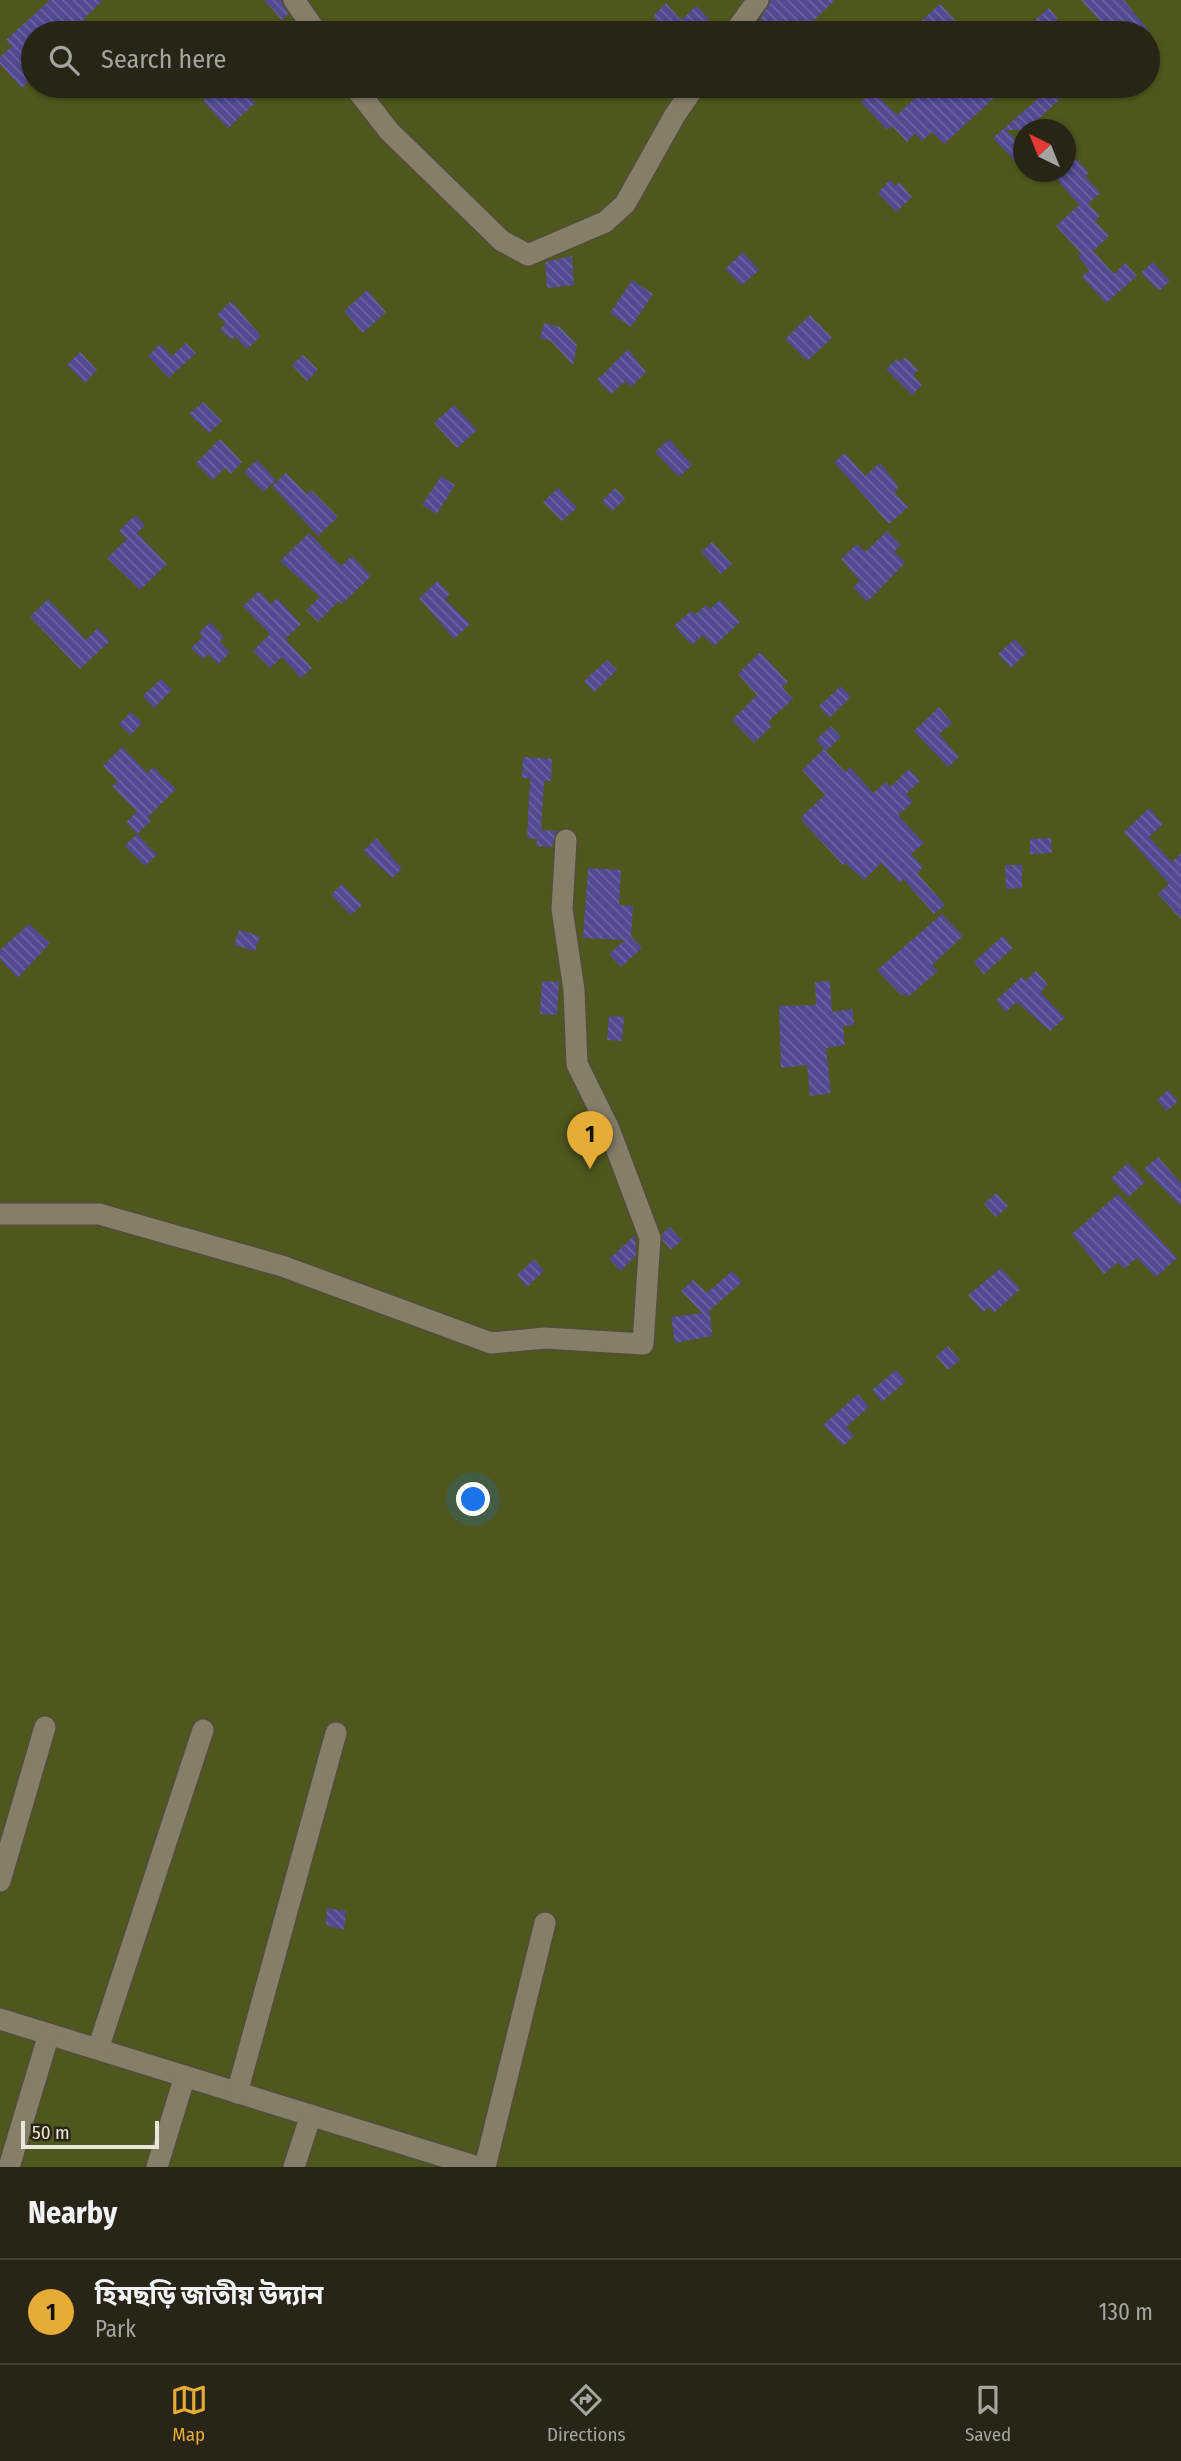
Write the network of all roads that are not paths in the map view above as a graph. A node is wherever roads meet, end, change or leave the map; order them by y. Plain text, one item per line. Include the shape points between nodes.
1 (294, 0) edge
2 (758, 0) edge
3 (309, 21) edge
4 (742, 21) edge
5 (363, 98) edge
6 (687, 98) edge
7 (566, 840) dead end
8 (0, 1214) edge
9 (45, 1727) dead end
10 (203, 1730) dead end
11 (336, 1733) dead end
12 (0, 1881) edge
13 (545, 1923) dead end
14 (0, 2019) edge
15 (49, 2034) junction
16 (98, 2049) junction
17 (185, 2076) junction
18 (237, 2092) junction
19 (310, 2115) junction
20 (448, 2163) edge
21 (9, 2167) edge
22 (157, 2167) edge
23 (295, 2167) edge
24 (478, 2167) edge
25 (485, 2167) edge

1 - 3 street
2 - 4 street
5 - 6 street via 388,131 473,214 502,241 528,255 605,222 625,204
7 - 8 street via 562,909 574,990 577,1063 609,1129 650,1238 642,1344 545,1338 491,1343 282,1266 99,1214
9 - 12 street
10 - 16 street
11 - 18 street
13 - 25 street
14 - 15 street
15 - 16 street
15 - 21 street
16 - 17 street
17 - 18 street
17 - 22 street
18 - 19 street
19 - 20 street
19 - 23 street
20 - 24 street

